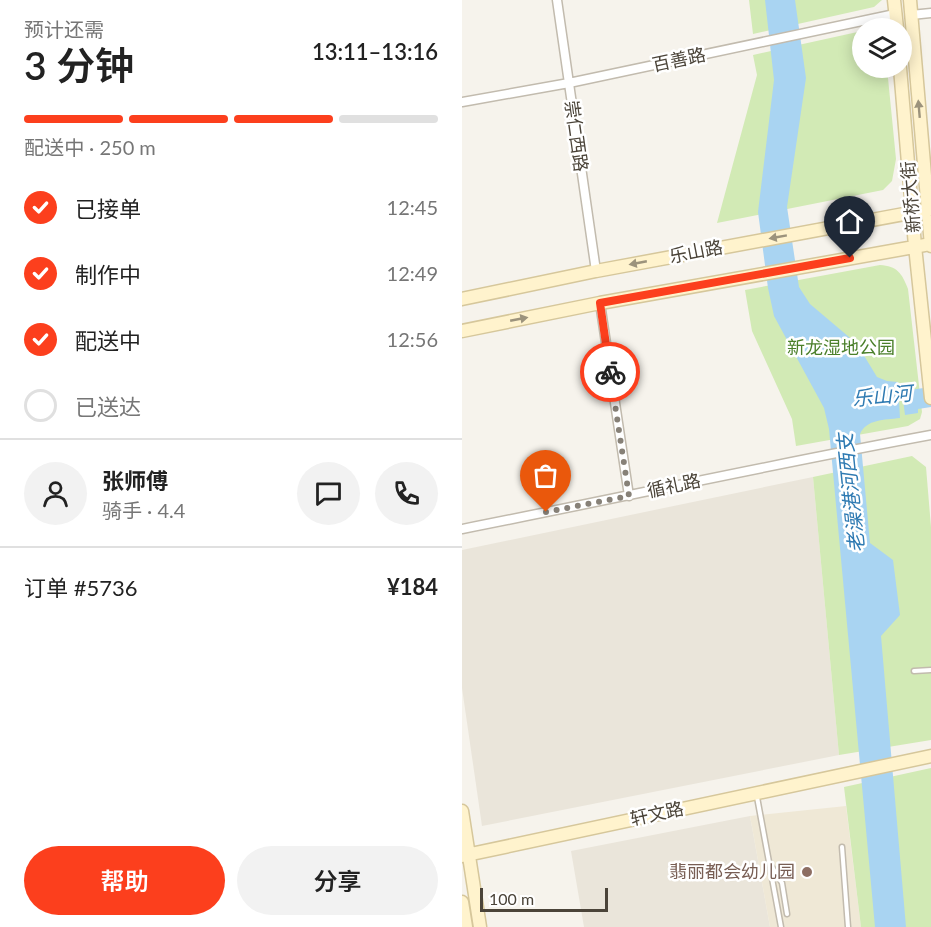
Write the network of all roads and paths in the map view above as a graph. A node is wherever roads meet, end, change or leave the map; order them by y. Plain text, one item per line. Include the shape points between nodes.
1 (557, 0) edge
2 (894, 0) edge
3 (910, 0) edge
4 (931, 13) edge
5 (896, 14) junction
6 (911, 15) junction
7 (896, 18) edge
8 (901, 78) edge
9 (569, 83) junction
10 (462, 102) edge
11 (929, 209) edge
12 (912, 212) junction
13 (931, 245) edge
14 (915, 246) junction
15 (596, 271) junction
16 (462, 299) edge
17 (600, 303) junction
18 (462, 331) edge
19 (931, 398) edge
20 (931, 435) edge
21 (629, 496) junction
22 (462, 529) edge
23 (931, 670) edge
24 (914, 671) dead end
25 (931, 756) edge
26 (756, 793) junction
27 (462, 811) edge
28 (842, 847) dead end
29 (465, 855) edge
30 (769, 862) junction
31 (462, 902) edge
32 (787, 914) dead end
33 (466, 927) edge
34 (480, 927) edge
35 (781, 927) edge
36 (848, 927) edge

1 - 9 street, 崇仁西路
2 - 5 street
3 - 6 street, 新桥大街
4 - 6 street
5 - 7 street
5 - 9 street, 百善路
11 -> 6 street, 新桥大街
8 - 12 street, 新桥大街
9 - 10 street, 百善路
9 - 15 street, 崇仁西路
11 - 12 street, 乐山路
11 - 13 street, 新桥大街
12 - 14 street, 新桥大街
12 -> 15 street, 乐山路
13 - 14 street, 乐山路
14 - 17 street, 乐山路
14 - 19 street, 新桥大街
15 - 16 street, 乐山路
18 -> 17 street, 乐山路
17 - 21 street
20 - 21 street, 循礼路
21 - 22 street, 循礼路
23 - 24 lane
25 - 26 street, 轩文路
26 - 29 street, 轩文路
26 - 30 lane
27 - 29 street
28 - 36 lane
29 - 34 street
30 - 32 lane via 782,882
30 - 35 lane
31 - 33 street

